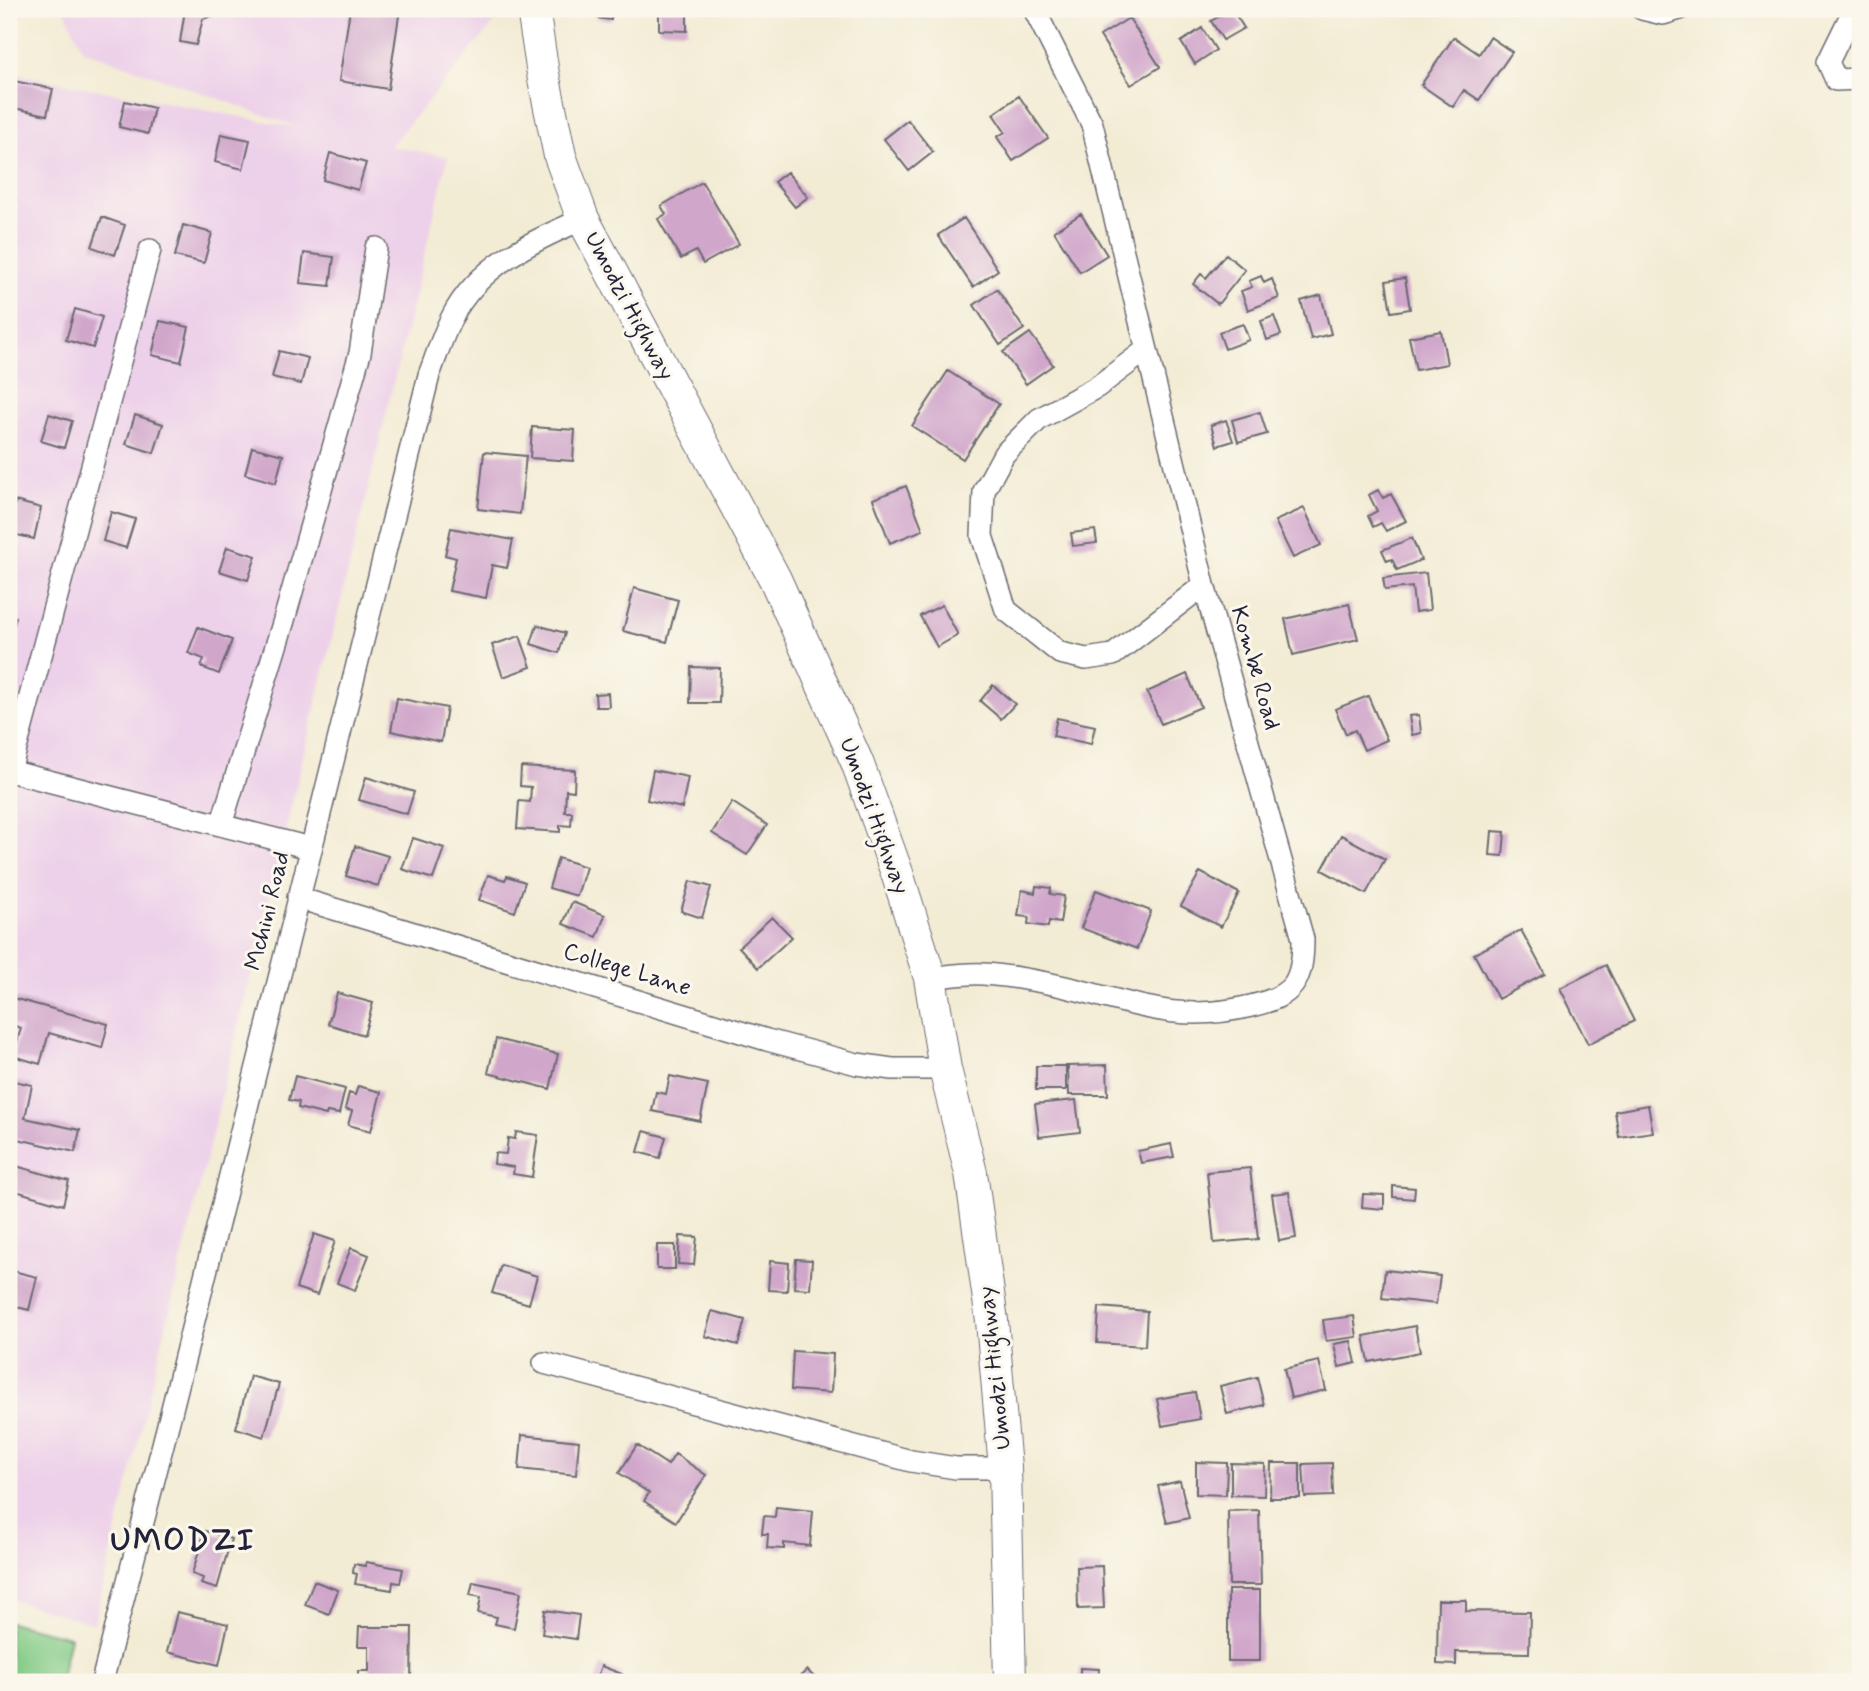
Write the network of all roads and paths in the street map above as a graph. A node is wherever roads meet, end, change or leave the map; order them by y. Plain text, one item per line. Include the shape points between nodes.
1 (534, 9) edge
2 (1034, 9) edge
3 (1642, 9) edge
4 (1680, 9) edge
5 (1854, 9) edge
6 (1860, 79) edge
7 (583, 219) junction
8 (376, 248) dead end
9 (150, 250) dead end
10 (1146, 350) junction
11 (1204, 584) junction
12 (9, 771) edge
13 (221, 825) junction
14 (310, 848) junction
15 (298, 898) junction
16 (930, 978) junction
17 (945, 1069) junction
18 (544, 1363) dead end
19 (1005, 1468) junction
20 (102, 1682) edge
21 (1010, 1682) edge

1 - 7 highway, Umodzi Highway via 560,156
2 - 10 street, Kombe Road via 1092,124
3 - 4 street via 1663,14
5 - 6 street via 1828,62 1836,80
7 - 14 street, Mchini Road via 534,240 495,265 473,285 452,318 429,375
7 - 16 highway, Umodzi Highway via 775,579 857,762
8 - 13 street via 360,353
9 - 12 street
10 - 11 street, Kombe Road
10 - 11 street via 1097,387 1039,419 1004,454 984,491 982,536 1006,610 1060,653 1086,659 1113,655
11 - 16 street, Kombe Road via 1303,939 1303,965 1293,987 1270,1001 1192,1014 1150,1010 1021,979 982,974
12 - 13 street
13 - 14 street
14 - 15 street, Mchini Road
15 - 17 street, College Lane via 857,1064
15 - 20 street, Mchini Road
16 - 17 highway, Umodzi Highway
17 - 19 highway, Umodzi Highway via 971,1174 992,1321
18 - 19 street via 911,1461 956,1468
19 - 21 highway, Umodzi Highway

